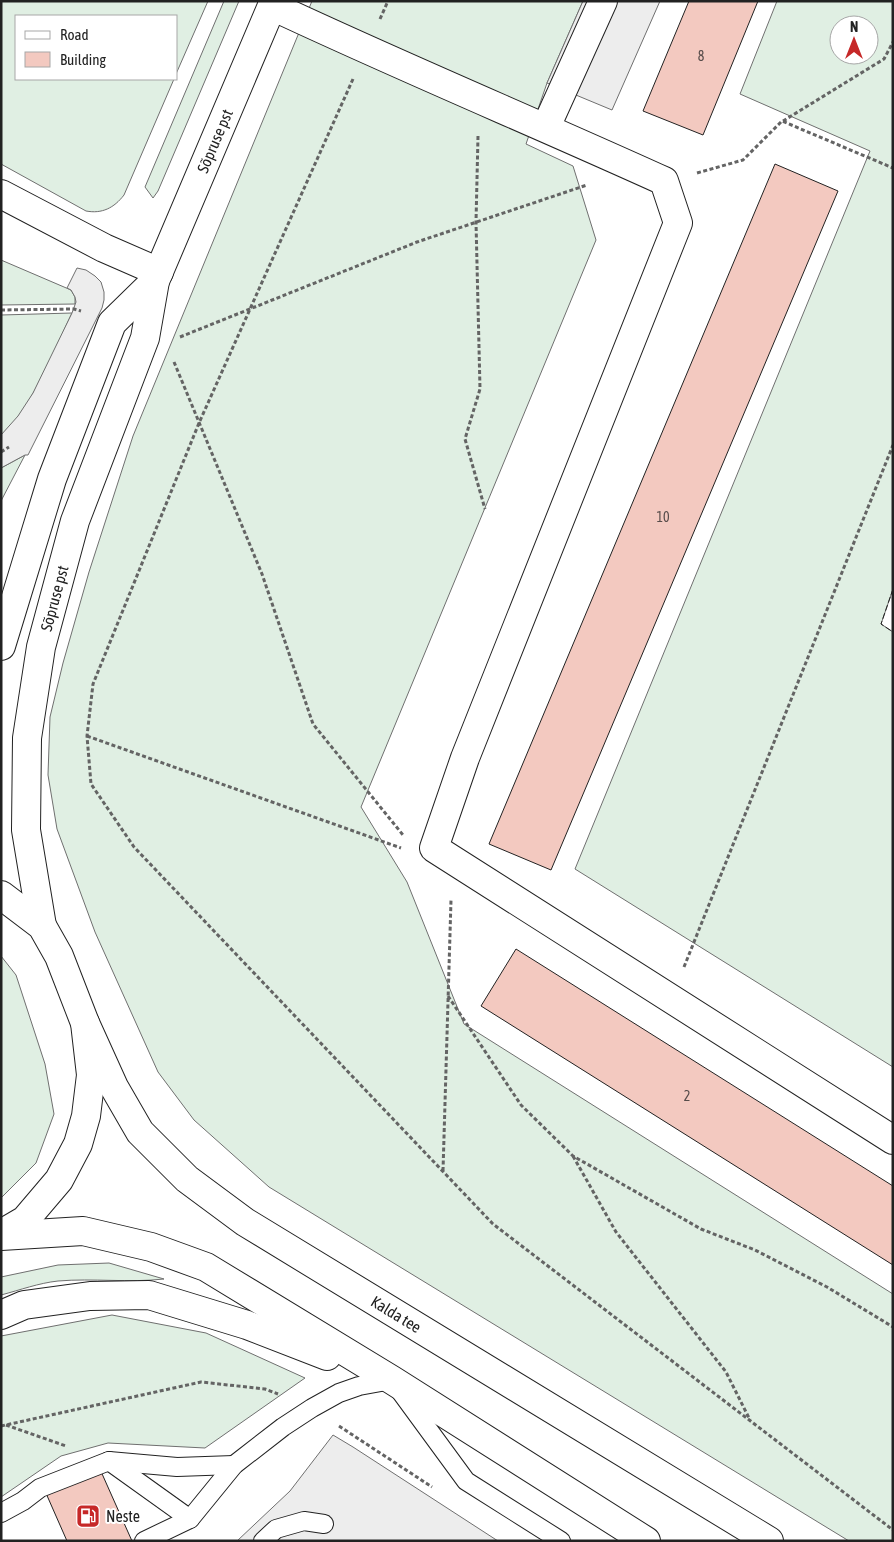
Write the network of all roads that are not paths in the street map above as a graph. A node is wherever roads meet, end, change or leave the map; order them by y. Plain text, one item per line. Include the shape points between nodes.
1 (603, 1) edge
2 (273, 4) edge
3 (546, 127) junction
4 (1, 194) edge
5 (157, 277) junction
6 (52, 479) junction
7 (1, 579) edge
8 (1, 646) edge
9 (1, 895) edge
10 (42, 926) junction
11 (85, 1023) junction
12 (893, 1140) edge
13 (1, 1235) edge
14 (1, 1315) edge
15 (392, 1380) junction
16 (109, 1461) junction
17 (234, 1465) junction
18 (1, 1513) edge
19 (190, 1519) junction
20 (324, 1524) dead end
21 (144, 1541) edge
22 (263, 1541) edge
23 (561, 1541) edge
24 (646, 1541) edge
25 (769, 1541) edge

1 - 3 street
2 - 3 street via 366,50
2 - 5 street, Sõpruse pst
3 - 12 street via 664,181 678,223 427,851 671,999
4 - 5 street
5 - 6 street, Sõpruse pst via 112,323
5 - 10 street, Sõpruse pst via 145,338 75,521 41,647 27,738 26,830
6 - 7 street
6 - 8 street, Sõpruse pst
9 - 10 street
10 - 11 street via 60,956
11 - 13 street via 91,1075 86,1116 78,1144 60,1180 24,1220
11 - 25 street, Kalda tee via 114,1087 140,1132 187,1180 245,1222
13 - 15 street via 83,1231 152,1247 206,1267
14 - 15 street via 24,1305 90,1296 150,1294 247,1325
15 - 17 lane via 339,1393 312,1408
15 - 23 lane via 466,1480
15 - 24 street
16 - 17 lane via 177,1467
16 - 18 lane via 40,1488
16 - 19 lane
17 - 19 lane
19 - 21 lane
20 - 22 lane via 304,1521 276,1529

